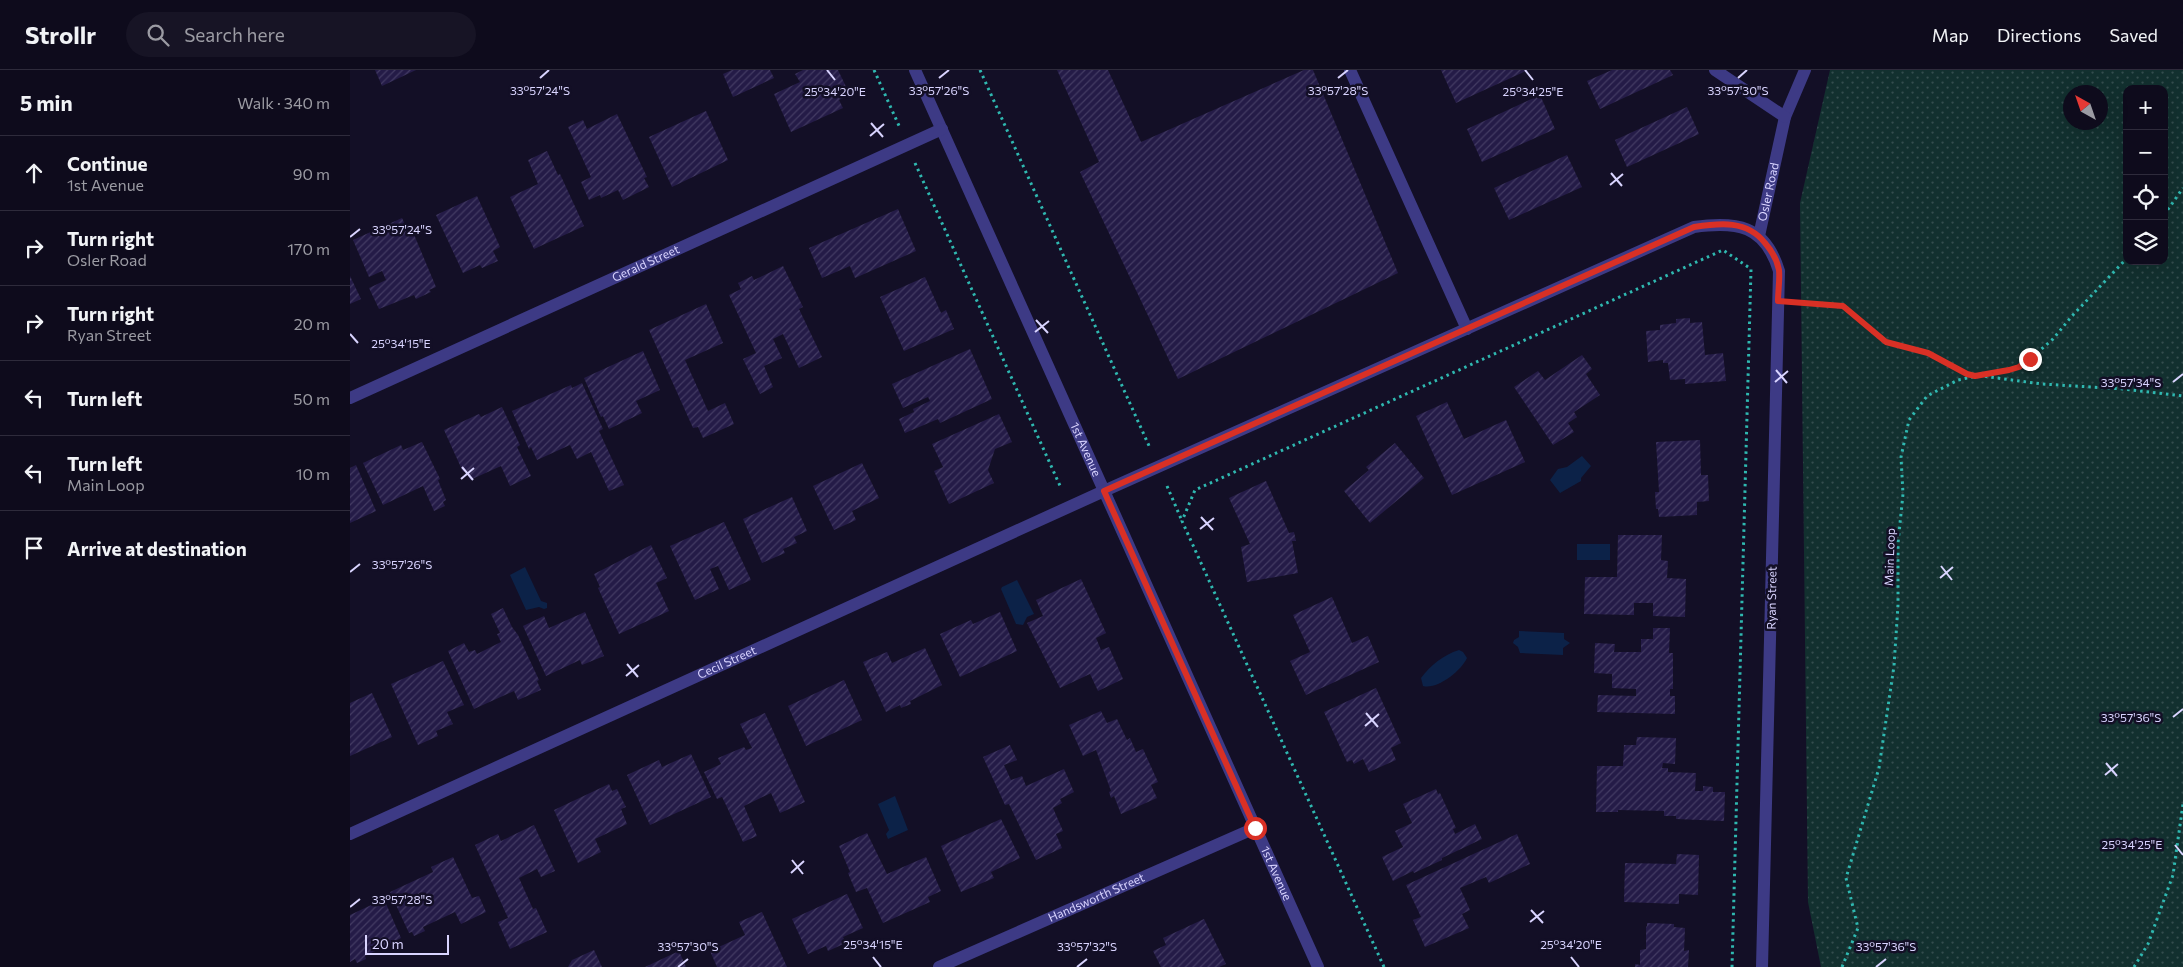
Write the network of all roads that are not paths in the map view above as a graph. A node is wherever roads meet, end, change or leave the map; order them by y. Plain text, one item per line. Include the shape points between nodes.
1 (915, 70) edge
2 (1350, 70) edge
3 (1715, 70) edge
4 (1805, 70) edge
5 (1785, 117) junction
6 (942, 128) junction
7 (1759, 236) junction
8 (1467, 329) junction
9 (350, 398) edge
10 (1104, 491) junction
11 (1255, 828) junction
12 (350, 834) edge
13 (939, 967) edge
14 (1318, 967) edge
15 (1762, 967) edge

1 - 6 street, 1st Avenue
2 - 8 street
3 - 5 street
4 - 5 street, Osler Road
5 - 7 street, Osler Road
6 - 9 street, Gerald Street
6 - 10 street, 1st Avenue
7 - 8 street, Osler Road via 1746,227 1733,224 1694,227
7 - 15 street, Ryan Street via 1774,254 1779,271
8 - 10 street, Osler Road
10 - 11 street, 1st Avenue
10 - 12 street, Cecil Street
11 - 13 street, Handsworth Street
11 - 14 street, 1st Avenue

